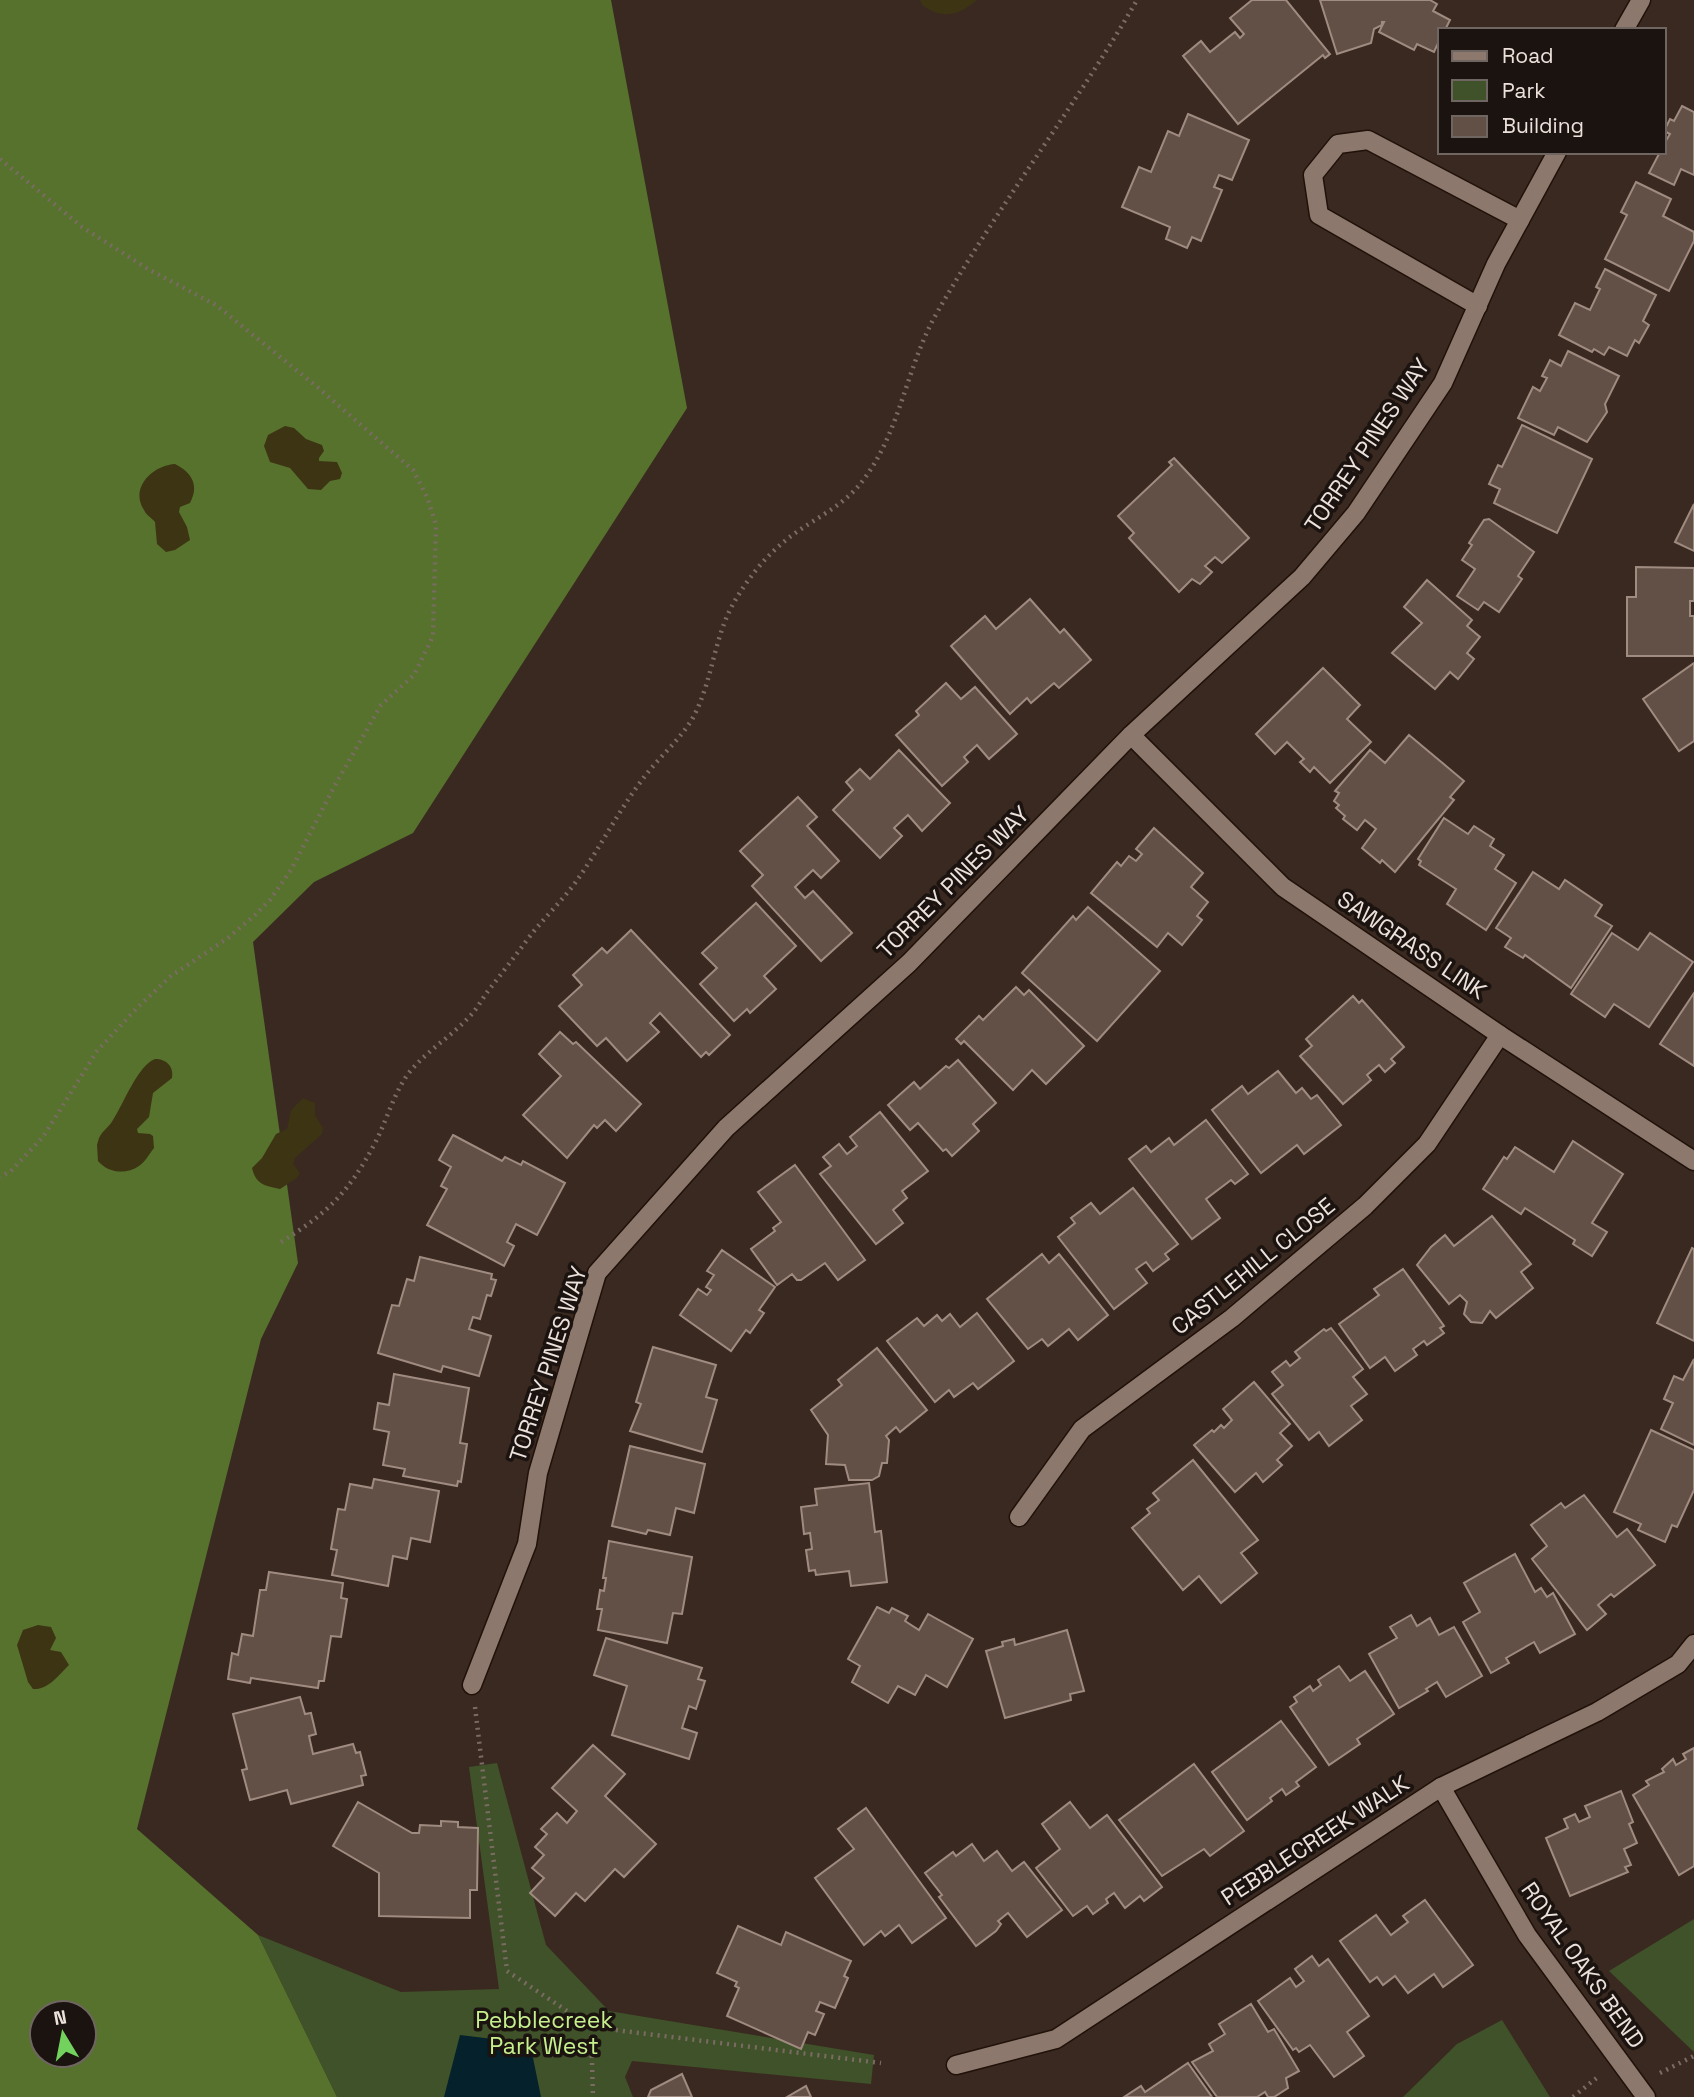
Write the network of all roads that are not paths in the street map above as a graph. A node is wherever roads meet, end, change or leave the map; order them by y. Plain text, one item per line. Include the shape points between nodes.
1 (1641, 0) edge
2 (1625, 28) edge
3 (1556, 154) edge
4 (1520, 220) junction
5 (1478, 306) junction
6 (1131, 735) junction
7 (1500, 1035) junction
8 (1694, 1161) edge
9 (1019, 1517) dead end
10 (1694, 1644) edge
11 (472, 1685) road end
12 (1441, 1787) junction
13 (956, 2065) dead end
14 (1642, 2091) edge

1 - 2 street
3 - 4 street, TORREY PINES WAY
4 - 5 street, TORREY PINES WAY
4 - 5 street via 1368,141 1338,144 1313,175 1319,215
5 - 6 street, TORREY PINES WAY via 1443,383 1356,513 1302,577
6 - 7 street, SAWGRASS LINK via 1283,887
6 - 11 street, TORREY PINES WAY via 909,963 726,1128 597,1273 538,1473 527,1544
7 - 8 street, SAWGRASS LINK
7 - 9 street, CASTLEHILL CLOSE via 1427,1144 1365,1206 1232,1318 1082,1429
10 - 12 street, PEBBLECREEK WALK via 1678,1664 1597,1712
12 - 13 street, PEBBLECREEK WALK via 1056,2039
12 - 14 street, ROYAL OAKS BEND via 1527,1935

